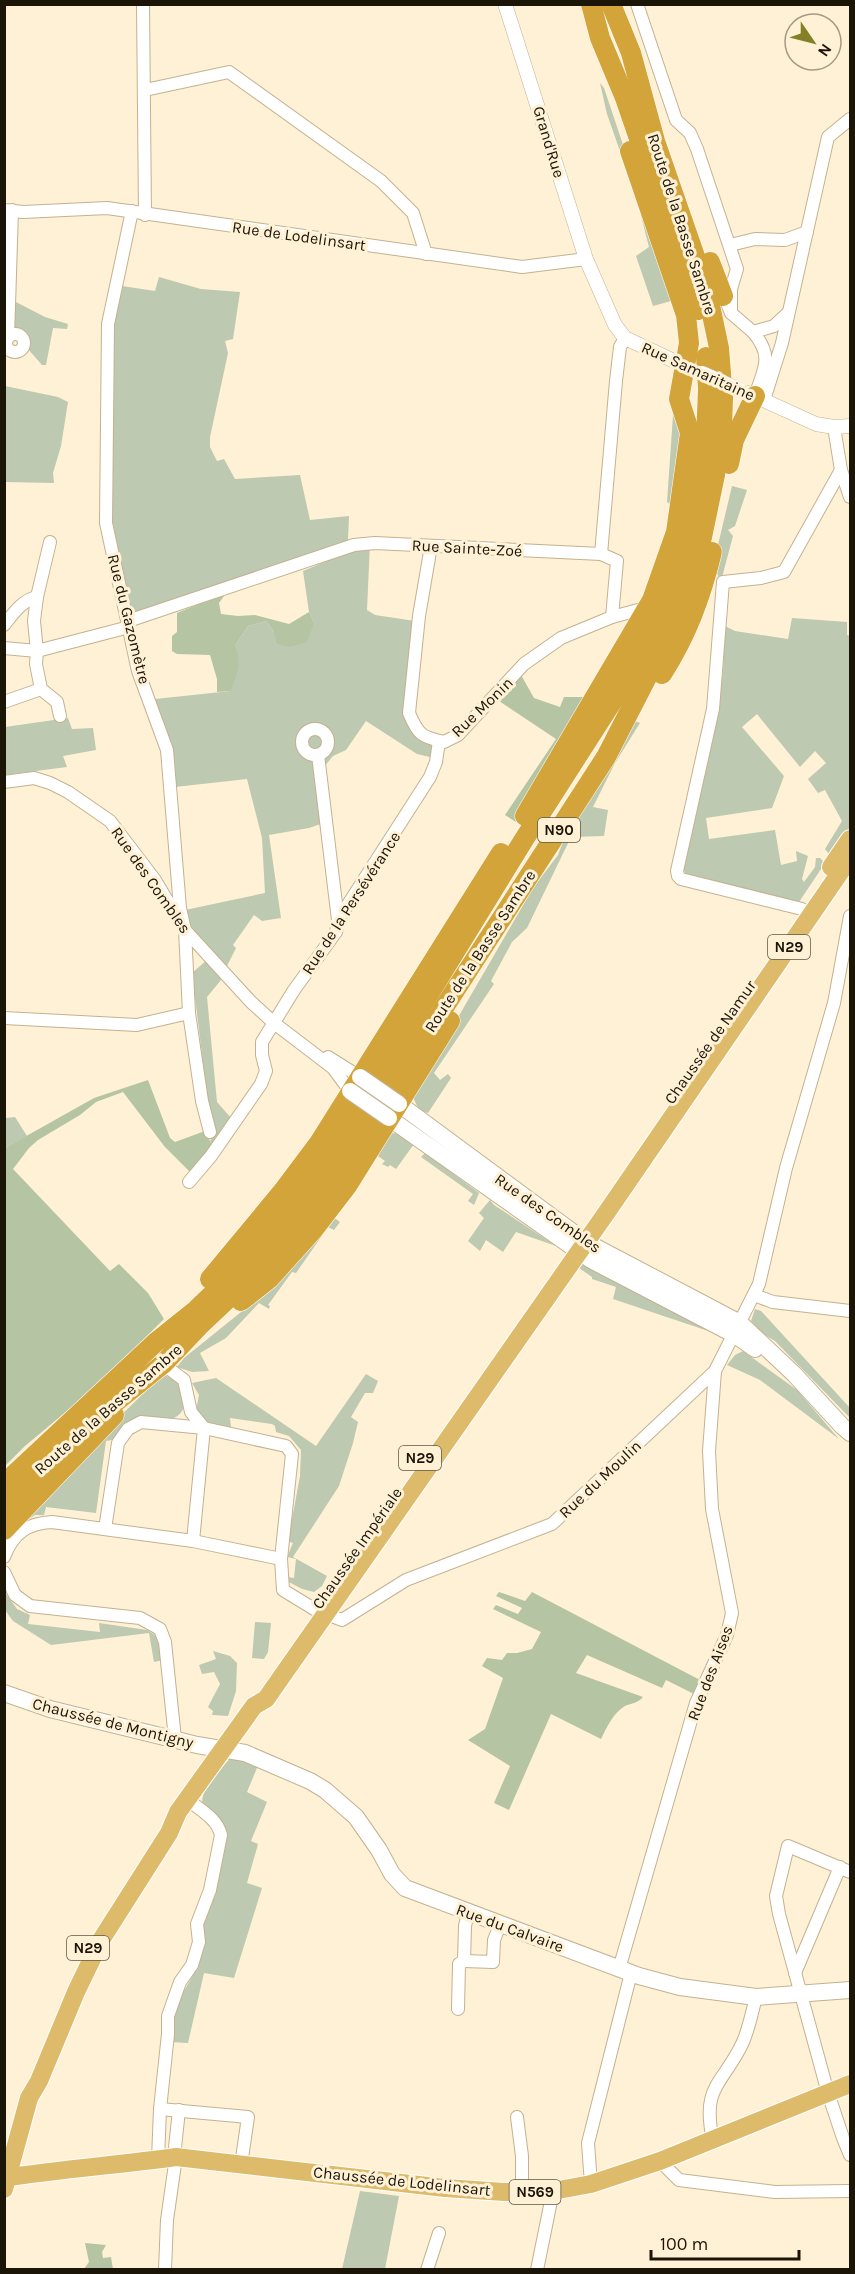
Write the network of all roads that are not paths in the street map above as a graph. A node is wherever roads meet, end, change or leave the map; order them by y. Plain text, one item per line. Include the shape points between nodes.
1 (143, 4) edge
2 (505, 4) edge
3 (591, 4) edge
4 (611, 4) edge
5 (637, 4) edge
6 (600, 38) junction
7 (631, 53) junction
8 (145, 90) junction
9 (850, 119) edge
10 (8, 210) edge
11 (132, 211) junction
12 (145, 215) junction
13 (807, 232) junction
14 (785, 240) junction
15 (730, 245) junction
16 (426, 254) junction
17 (586, 260) junction
18 (800, 260) junction
19 (594, 280) joint
20 (727, 304) junction
21 (788, 314) junction
22 (753, 332) junction
23 (8, 338) dead end
24 (625, 338) junction
25 (683, 366) junction
26 (752, 395) junction
27 (850, 426) edge
28 (834, 427) junction
29 (841, 470) junction
30 (850, 497) edge
31 (50, 542) dead end
32 (431, 546) junction
33 (601, 554) junction
34 (37, 597) junction
35 (638, 610) dead end
36 (612, 617) junction
37 (128, 624) junction
38 (4, 626) edge
39 (4, 648) edge
40 (37, 651) junction
41 (635, 666) junction
42 (41, 688) junction
43 (4, 702) edge
44 (60, 716) dead end
45 (580, 726) junction
46 (623, 727) junction
47 (439, 741) junction
48 (318, 755) dead end
49 (552, 771) junction
50 (4, 782) edge
51 (575, 805) junction
52 (850, 839) edge
53 (523, 840) junction
54 (850, 858) edge
55 (802, 909) junction
56 (850, 916) edge
57 (338, 920) junction
58 (185, 930) junction
59 (189, 1013) junction
60 (4, 1018) edge
61 (274, 1023) junction
62 (355, 1084) junction
63 (394, 1111) junction
64 (663, 1111) junction
65 (210, 1132) dead end
66 (189, 1182) dead end
67 (616, 1196) junction
68 (577, 1244) junction
69 (756, 1290) junction
70 (850, 1311) edge
71 (199, 1326) junction
72 (737, 1329) junction
73 (156, 1342) junction
74 (127, 1370) junction
75 (155, 1370) junction
76 (715, 1371) junction
77 (204, 1428) junction
78 (850, 1433) edge
79 (4, 1469) edge
80 (4, 1484) edge
81 (4, 1505) edge
82 (105, 1529) junction
83 (4, 1530) edge
84 (193, 1541) junction
85 (4, 1557) edge
86 (281, 1559) junction
87 (4, 1572) edge
88 (320, 1612) junction
89 (4, 1693) edge
90 (175, 1739) junction
91 (224, 1748) junction
92 (182, 1806) junction
93 (845, 1869) edge
94 (468, 1913) junction
95 (500, 1925) junction
96 (464, 1961) junction
97 (625, 1971) junction
98 (795, 1973) junction
99 (850, 1990) edge
100 (800, 1994) junction
101 (756, 1997) junction
102 (458, 2009) dead end
103 (850, 2084) edge
104 (828, 2093) junction
105 (160, 2109) junction
106 (179, 2110) junction
107 (517, 2117) dead end
108 (713, 2140) junction
109 (850, 2155) edge
110 (169, 2158) junction
111 (660, 2161) junction
112 (241, 2165) junction
113 (6, 2181) edge
114 (591, 2184) junction
115 (553, 2191) junction
116 (850, 2191) edge
117 (522, 2193) junction
118 (439, 2233) dead end
119 (165, 2270) edge
120 (427, 2270) edge
121 (537, 2270) edge

1 - 8 street
2 - 17 street, Grand'Rue
3 - 6 highway, Route de la Basse Sambre / N90
4 - 7 highway, Route de la Basse Sambre / N90
5 - 15 street via 676,120 690,133
6 - 25 highway via 606,81 686,315 689,343
6 - 41 highway, Route de la Basse Sambre / N90 via 695,297 705,346 708,389 706,439 684,555 670,599
7 - 20 highway via 647,78
7 - 46 highway, Route de la Basse Sambre / N90 via 655,141 707,291 719,348 723,398 715,475 697,561 677,619
8 - 12 street
8 - 16 street via 229,72 381,181 413,213
9 - 13 street via 828,137
10 - 11 street, Rue de Lodelinsart
10 - 23 street, Rue de Lodelinsart
11 - 12 street, Rue de Lodelinsart
11 - 37 street, Rue du Gazomètre via 108,324 106,488 106,523
12 - 16 street, Rue de Lodelinsart
13 - 14 street
13 - 18 street
14 - 15 street via 755,239
14 - 18 street
15 - 20 street via 737,269
16 - 17 street, Rue de Lodelinsart via 522,267
17 - 19 street, Grand'Rue
18 - 21 street
19 - 24 street, Rue Samaritaine
20 - 22 street
21 - 22 street via 774,326
21 - 26 street via 782,343
22 - 26 street via 764,345 766,358
24 - 25 street, Rue Samaritaine
24 - 33 street via 620,347 616,381
25 - 26 street, Rue Samaritaine, bridge
25 - 45 highway via 679,399 690,433 676,532 652,600
26 - 28 street, Rue Samaritaine via 816,424
26 - 46 highway via 734,440 702,591 681,643 641,707
27 - 28 street, Rue Samaritaine
28 - 29 street
29 - 30 street
29 - 55 street via 784,572 723,582 713,709 676,871 681,879
31 - 34 street
32 - 33 street, Rue Sainte-Zoé
32 - 37 street, Rue Sainte-Zoé via 354,545
32 - 47 street, Rue Monin via 409,713 423,737
33 - 36 street via 617,561
34 - 38 street via 29,599
34 - 40 street
35 - 36 street, Rue Monin
36 - 47 street, Rue Monin via 561,638 524,664 458,735
37 - 40 street, Rue Sainte-Zoé
37 - 58 street, Rue du Gazomètre via 138,671 167,750
39 - 40 street, Rue Sainte-Zoé
40 - 42 street
41 - 45 highway
41 - 53 highway, Route de la Basse Sambre / N90
42 - 43 street
42 - 44 street via 57,702
45 - 49 highway
46 - 51 highway, Route de la Basse Sambre / N90
47 - 57 street, Rue de la Persévérance via 430,777
48 - 57 street
49 - 53 highway
49 - 62 highway
50 - 58 street, Rue des Combles via 34,778 50,783 110,821 155,880
51 - 63 highway via 549,862
51 - 71 highway, Route de la Basse Sambre / N90 via 344,1162 277,1248
52 - 55 main road, Chaussée de Namur / N29
53 - 73 highway, Route de la Basse Sambre / N90 via 384,1067 295,1203 226,1281
54 - 67 main road, Chaussée de Namur / N29
55 - 64 main road, Chaussée de Namur / N29
56 - 69 street, Rue du Moulin via 834,1003 786,1168
57 - 61 street, Rue de la Persévérance via 336,932
58 - 59 street, Rue du Gazomètre
58 - 61 street, Rue des Combles
59 - 60 street via 137,1025
59 - 65 street, Rue du Gazomètre
61 - 62 street, Rue des Combles
61 - 66 street, Rue de la Persévérance via 262,1042 266,1071 261,1084
62 - 63 main road, Rue des Combles, bridge
62 - 73 highway via 319,1143 283,1191
63 - 68 main road, Rue des Combles
63 - 71 highway via 347,1186 269,1279 213,1324
64 - 67 main road, N29 via 663,1119 625,1174
64 - 68 main road, Chaussée de Namur / N29
67 - 68 main road, Chaussée de Namur / N29
68 - 72 main road, Rue des Combles
68 - 88 main road, Chaussée Impériale / N29
69 - 70 street via 773,1302
69 - 72 street, Rue du Moulin
71 - 75 highway, Route de la Basse Sambre / N90
72 - 76 street, Rue du Moulin
72 - 78 main road, Rue des Combles via 794,1374
73 - 74 highway, Route de la Basse Sambre / N90
74 - 79 highway via 71,1408
74 - 80 highway, Route de la Basse Sambre / N90
75 - 77 street via 184,1380 191,1412
75 - 81 highway, Route de la Basse Sambre / N90 via 77,1433
75 - 83 highway
76 - 88 street, Rue du Moulin via 552,1524 406,1580 342,1620
76 - 97 street, Rue des Aises via 709,1451 712,1509 732,1612 727,1635 696,1703
77 - 82 street via 141,1422 128,1428 118,1443
77 - 84 street
77 - 86 street via 286,1446 292,1454
82 - 84 street
82 - 85 street via 36,1523 26,1527
84 - 86 street
86 - 88 street via 283,1590
87 - 90 street via 15,1595 30,1606 140,1618 160,1629 165,1642
88 - 91 main road, Chaussée Impériale / N29 via 256,1693 254,1706
89 - 90 main road, Chaussée de Montigny via 50,1709
90 - 91 main road, Chaussée de Montigny
91 - 92 main road, Chaussée Impériale / N29
91 - 94 main road, Rue du Calvaire via 245,1753 325,1790 356,1817 405,1888
92 - 105 street via 212,1818 221,1835 210,1890 197,1924 199,1942 168,2016
92 - 113 main road, Chaussée Impériale / N29 via 101,1940 76,1992 29,2098
93 - 98 street
93 - 98 street via 788,1846 776,1896
94 - 95 main road, Rue du Calvaire
94 - 96 street
95 - 96 street via 494,1940 494,1962
95 - 97 main road, Rue du Calvaire
96 - 102 street via 459,1964
97 - 101 main road, Rue du Calvaire via 680,1987
97 - 114 street, Rue des Aises via 588,2143
98 - 100 street
99 - 100 main road, Rue du Calvaire
100 - 101 main road, Rue du Calvaire
100 - 104 street
101 - 108 street via 742,2042 714,2088 709,2122
103 - 104 main road, Chaussée de Lodelinsart / N569
104 - 108 main road, Chaussée de Lodelinsart / N569
104 - 109 street
105 - 106 street
105 - 110 street
106 - 110 street
106 - 112 street via 248,2117
107 - 117 street
108 - 111 main road, Chaussée de Lodelinsart / N569
110 - 112 main road, Chaussée de Lodelinsart / N569
110 - 113 main road, Chaussée de Lodelinsart / N569 via 34,2172
110 - 119 street
111 - 114 main road, Chaussée de Lodelinsart / N569
111 - 116 street via 679,2180 775,2192
112 - 117 main road, Chaussée de Lodelinsart / N569
114 - 115 main road, Chaussée de Lodelinsart / N569
115 - 117 main road, Chaussée de Lodelinsart / N569
115 - 121 street
118 - 120 street

